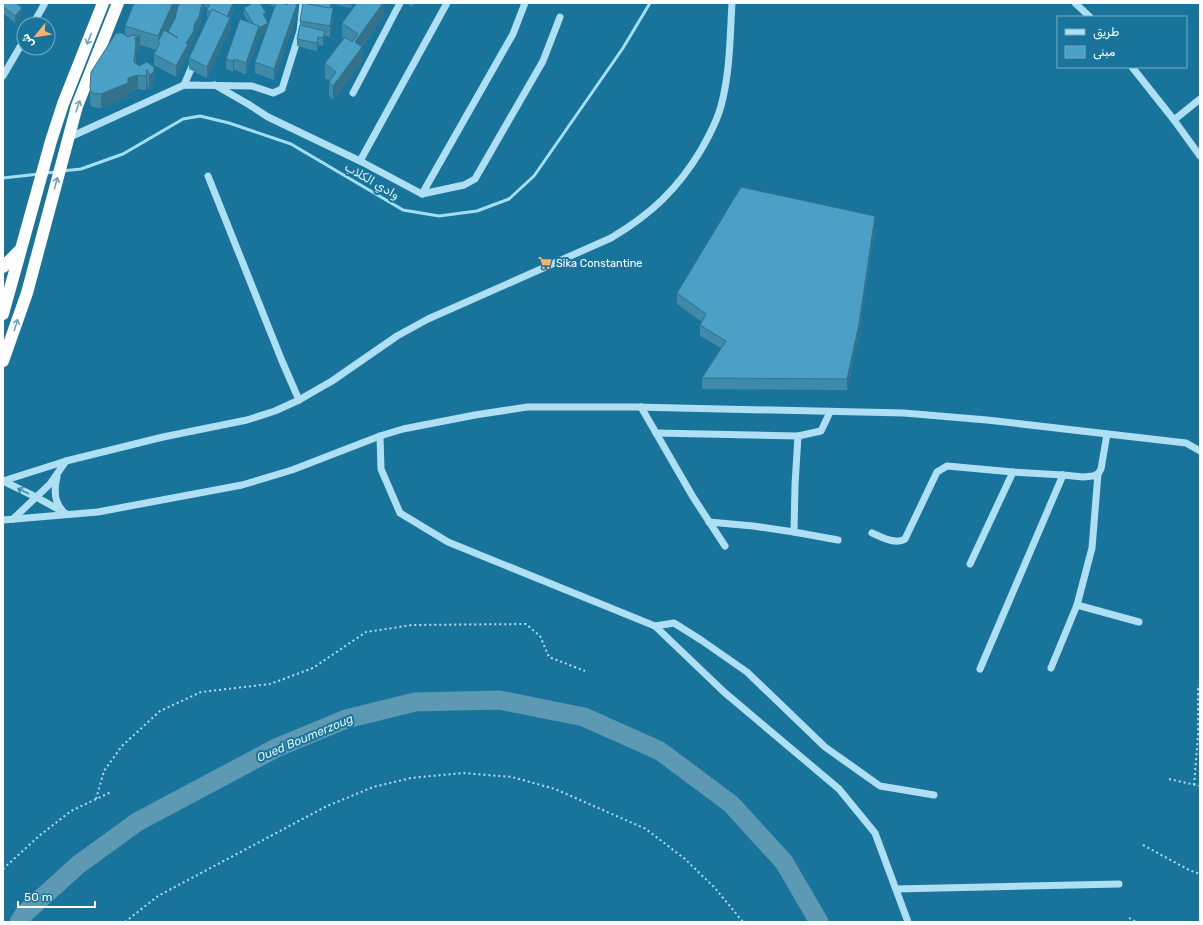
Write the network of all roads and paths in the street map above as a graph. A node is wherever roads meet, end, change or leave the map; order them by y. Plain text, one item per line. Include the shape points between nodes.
1 (45, 3) edge
2 (103, 3) edge
3 (118, 3) edge
4 (303, 3) edge
5 (400, 3) edge
6 (447, 3) edge
7 (524, 3) edge
8 (732, 3) edge
9 (1075, 3) edge
10 (38, 16) edge
11 (1089, 16) edge
12 (560, 17) dead end
13 (16, 54) edge
14 (196, 58) edge
15 (1133, 68) edge
16 (3, 76) edge
17 (184, 85) junction
18 (215, 85) junction
19 (353, 93) dead end
20 (1200, 100) edge
21 (1174, 120) junction
22 (68, 140) junction
23 (1200, 156) edge
24 (360, 161) junction
25 (208, 176) dead end
26 (422, 194) junction
27 (20, 250) junction
28 (3, 267) edge
29 (3, 314) edge
30 (3, 361) edge
31 (299, 400) junction
32 (641, 407) junction
33 (830, 412) junction
34 (656, 433) junction
35 (1107, 434) junction
36 (380, 436) junction
37 (798, 436) junction
38 (1186, 443) junction
39 (1200, 445) edge
40 (1200, 451) edge
41 (66, 461) junction
42 (1013, 472) junction
43 (58, 473) junction
44 (1098, 474) junction
45 (1063, 475) junction
46 (3, 481) edge
47 (36, 497) junction
48 (67, 514) junction
49 (13, 519) junction
50 (3, 520) edge
51 (710, 522) junction
52 (794, 532) junction
53 (872, 532) dead end
54 (838, 540) dead end
55 (725, 546) dead end
56 (970, 564) dead end
57 (1076, 605) junction
58 (1140, 622) dead end
59 (655, 626) junction
60 (980, 668) dead end
61 (1051, 668) dead end
62 (585, 671) dead end
63 (1198, 685) dead end
64 (1169, 779) dead end
65 (1194, 785) junction
66 (1200, 786) edge
67 (111, 792) dead end
68 (934, 795) dead end
69 (96, 799) junction
70 (1143, 845) dead end
71 (3, 869) edge
72 (1200, 874) edge
73 (1119, 884) dead end
74 (896, 889) junction
75 (1129, 918) dead end
76 (125, 922) edge
77 (743, 922) edge
78 (908, 922) edge
79 (1136, 922) edge

1 - 10 street
2 -> 27 highway via 63,104
22 -> 3 highway via 77,106
4 - 18 street via 300,31 282,89 273,93 252,86
5 - 19 street
6 - 24 street
7 - 26 street via 513,34
8 - 31 street via 726,84 714,126 680,180 651,211 611,238 428,318
9 - 11 street
12 - 26 street via 543,61 475,179 464,185
13 - 16 street
14 - 17 street
15 - 21 street
17 - 18 street
17 - 22 street
18 - 24 street via 268,118
20 - 21 street
21 - 23 street
30 -> 22 highway via 27,293
24 - 26 street
25 - 31 street
27 - 28 highway
27 - 29 highway
31 - 41 street via 247,420
32 - 33 street
32 - 34 street
32 - 36 street via 527,408 475,414
33 - 35 street via 904,413
33 - 37 street via 821,431
34 - 37 street
34 - 51 street via 692,497
35 - 38 street
35 - 44 street via 1103,461
36 - 48 street via 292,470 242,485 98,512
36 - 59 street via 381,469 400,514 448,542
37 - 52 street
38 - 39 street
38 - 40 street
41 - 43 street
41 - 46 street
42 - 45 street
42 - 53 street via 947,466 937,472 905,539 896,541
42 - 56 street
43 - 47 street
43 - 48 street via 54,488 56,498 60,508
44 - 45 street via 1083,477
44 - 57 street via 1092,548
45 - 60 street
47 -> 46 street
47 - 48 street
47 - 49 street
48 - 49 street
49 - 50 street
51 - 52 street
51 - 55 street
52 - 54 street
57 - 58 street
57 - 61 street
59 - 68 street via 674,623 747,672 825,747 880,786
59 - 74 street via 724,692 839,789 875,833
62 - 69 path via 549,657 540,636 526,624 412,625 366,632 313,668 270,684 201,692 160,712 122,746 104,771
63 - 65 path via 1198,736
64 - 65 path
65 - 66 path
67 - 69 path
69 - 71 path via 71,811
70 - 72 path
73 - 74 street
74 - 78 street
75 - 79 path
76 - 77 path via 158,896 325,807 373,787 411,778 463,773 512,777 555,789 646,829 685,859 715,888

